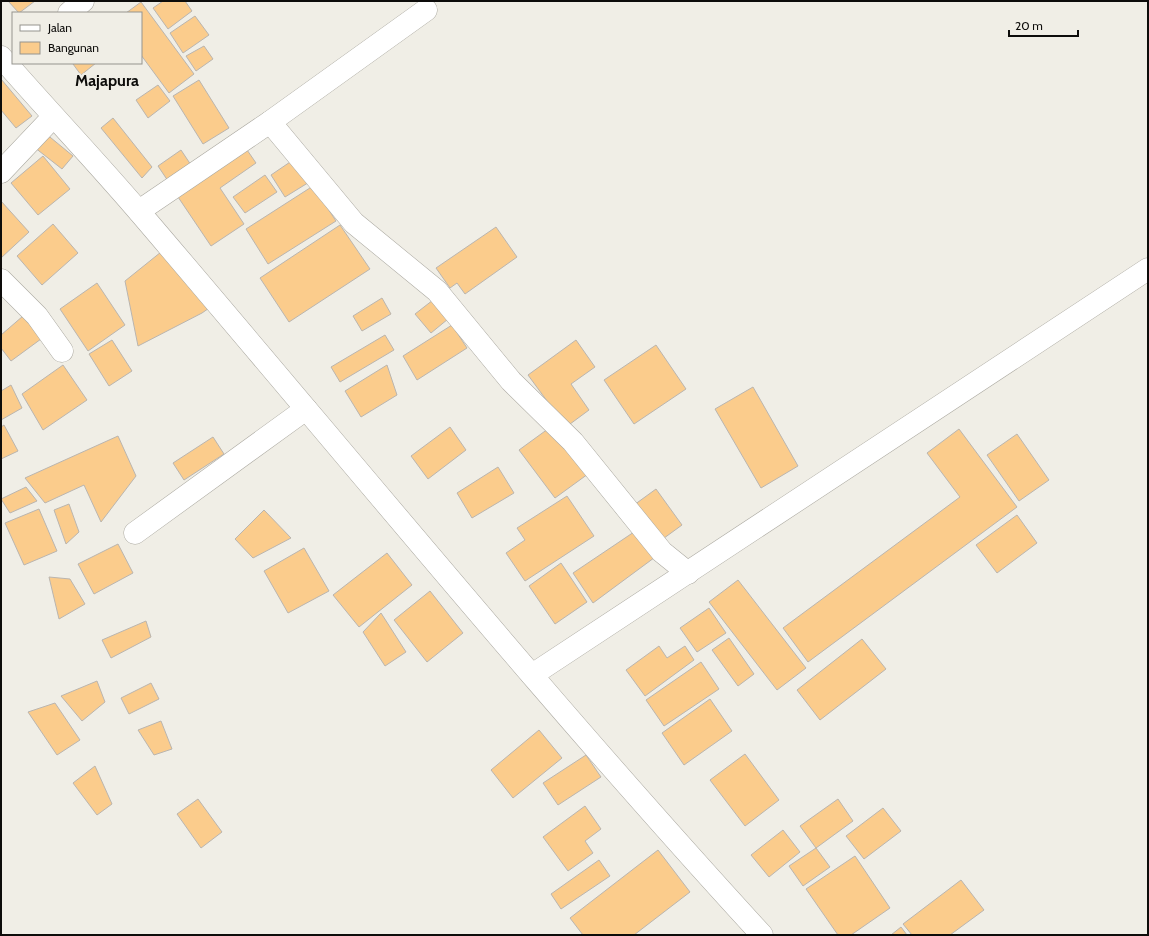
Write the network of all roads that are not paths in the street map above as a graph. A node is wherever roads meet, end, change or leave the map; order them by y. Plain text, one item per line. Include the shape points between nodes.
1 (83, 1) edge
2 (426, 10) dead end
3 (70, 12) edge
4 (7, 60) edge
5 (53, 117) junction
6 (270, 122) junction
7 (1, 172) edge
8 (139, 211) junction
9 (1148, 269) edge
10 (1, 280) edge
11 (62, 351) dead end
12 (306, 409) junction
13 (135, 533) dead end
14 (688, 573) junction
15 (532, 676) junction
16 (762, 935) edge

1 - 3 street
2 - 6 street
4 - 5 street
5 - 7 street
5 - 8 street
6 - 8 street
6 - 14 street via 354,223 437,291 511,381 573,442 662,552
8 - 12 street
9 - 14 street
10 - 11 street via 37,316
12 - 13 street
12 - 15 street
14 - 15 street
15 - 16 street

